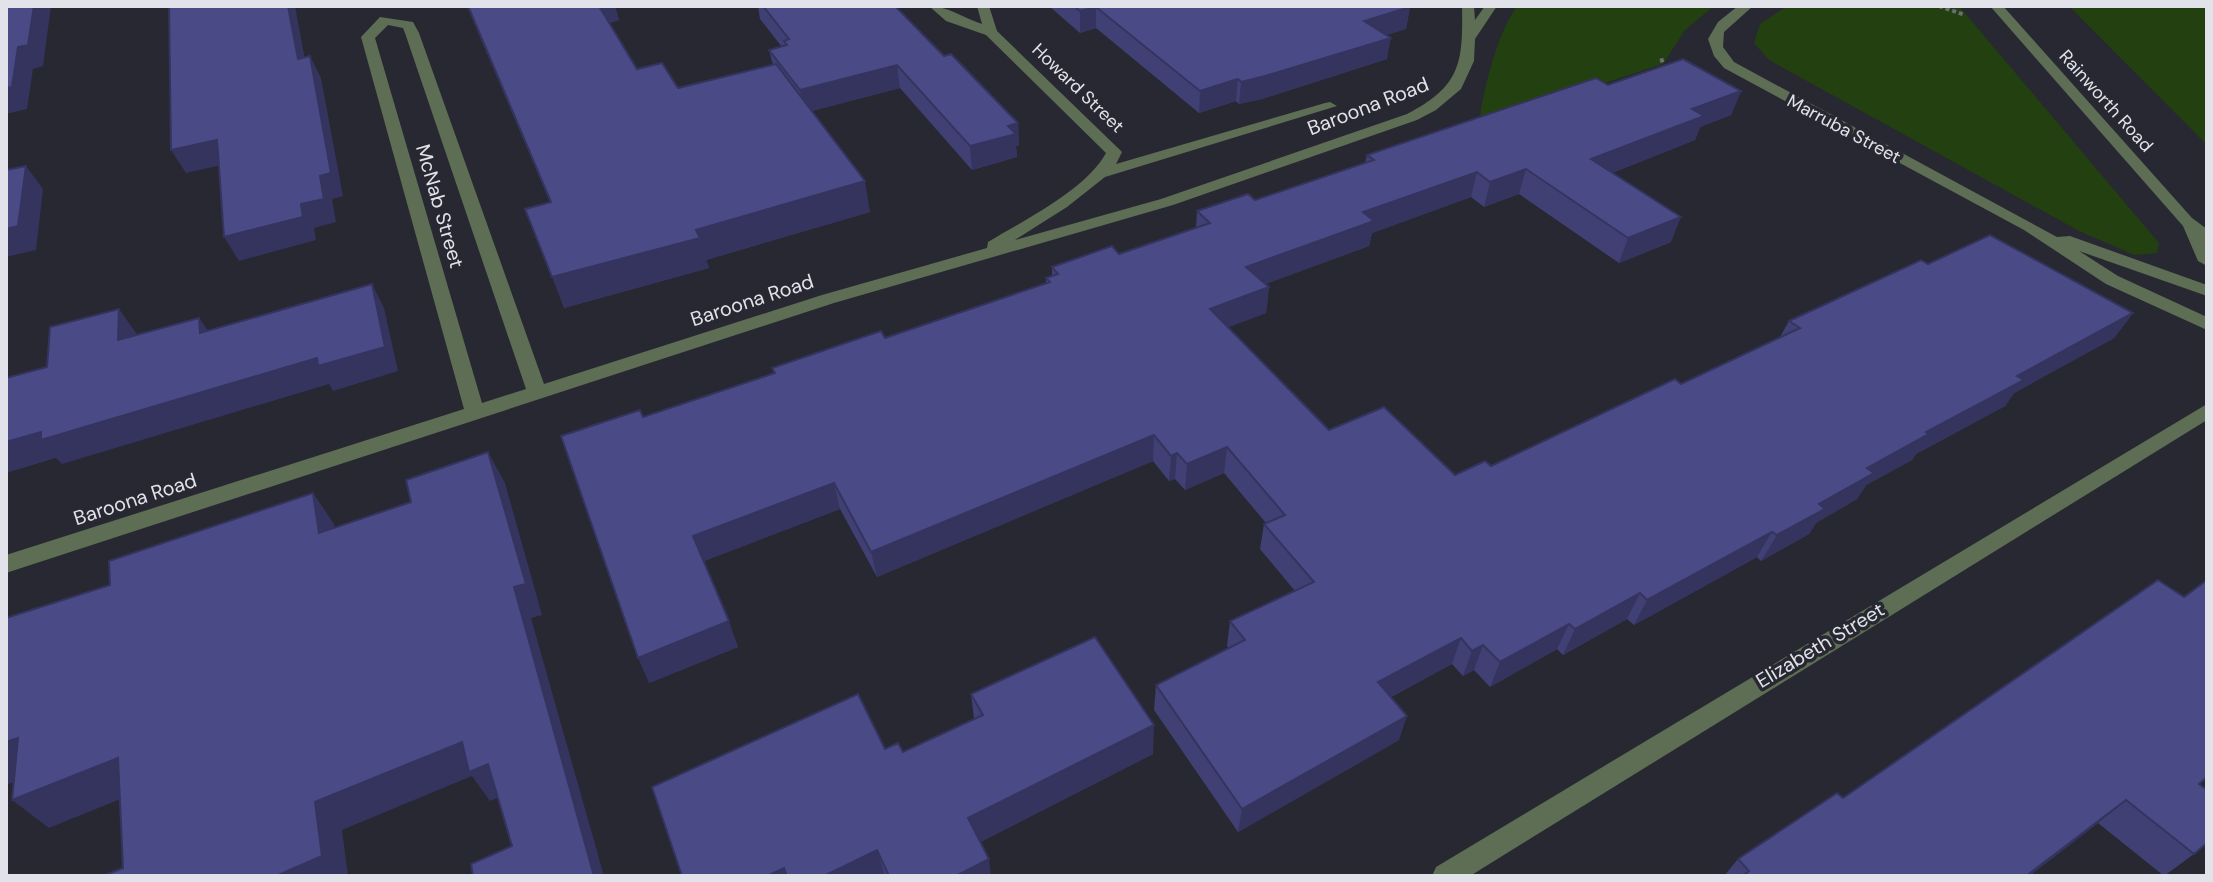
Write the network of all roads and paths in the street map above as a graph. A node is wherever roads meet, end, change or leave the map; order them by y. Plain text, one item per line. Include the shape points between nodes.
1 (935, 6) edge
2 (983, 6) edge
3 (1468, 6) edge
4 (1491, 6) edge
5 (1747, 6) edge
6 (1996, 6) edge
7 (383, 13) edge
8 (991, 32) junction
9 (1470, 37) junction
10 (1666, 59) dead end
11 (1660, 61) dead end
12 (1330, 106) dead end
13 (1100, 173) junction
14 (2186, 221) junction
15 (2030, 227) junction
16 (2207, 237) edge
17 (977, 256) junction
18 (2207, 261) edge
19 (2207, 291) edge
20 (2207, 324) edge
21 (537, 392) junction
22 (2204, 411) edge
23 (475, 412) junction
24 (6, 564) edge
25 (1446, 876) edge

1 - 8 street, Howard Street via 951,18
2 - 8 street, Howard Street
3 - 9 street, Baroona Road
4 - 9 street, Baroona Road
5 - 15 street, Marruba Street via 1721,25 1715,38 1717,52 1729,65
6 - 14 street, Rainworth Road
7 - 21 street, McNab Street via 408,25 412,33
7 - 23 street, McNab Street via 368,37
8 - 13 street, Howard Street via 1112,148 1111,161
9 - 17 street, Baroona Road via 1459,85 1428,109 1167,202
10 - 11 path
12 - 13 street
13 - 17 street
14 - 16 street, Rainworth Road
14 - 18 street, Rainworth Road
15 - 19 street, Marruba Street
15 - 20 street, Marruba Street via 2112,280
17 - 21 street, Baroona Road
21 - 23 street, Baroona Road
22 - 25 street, Elizabeth Street
23 - 24 street, Baroona Road

